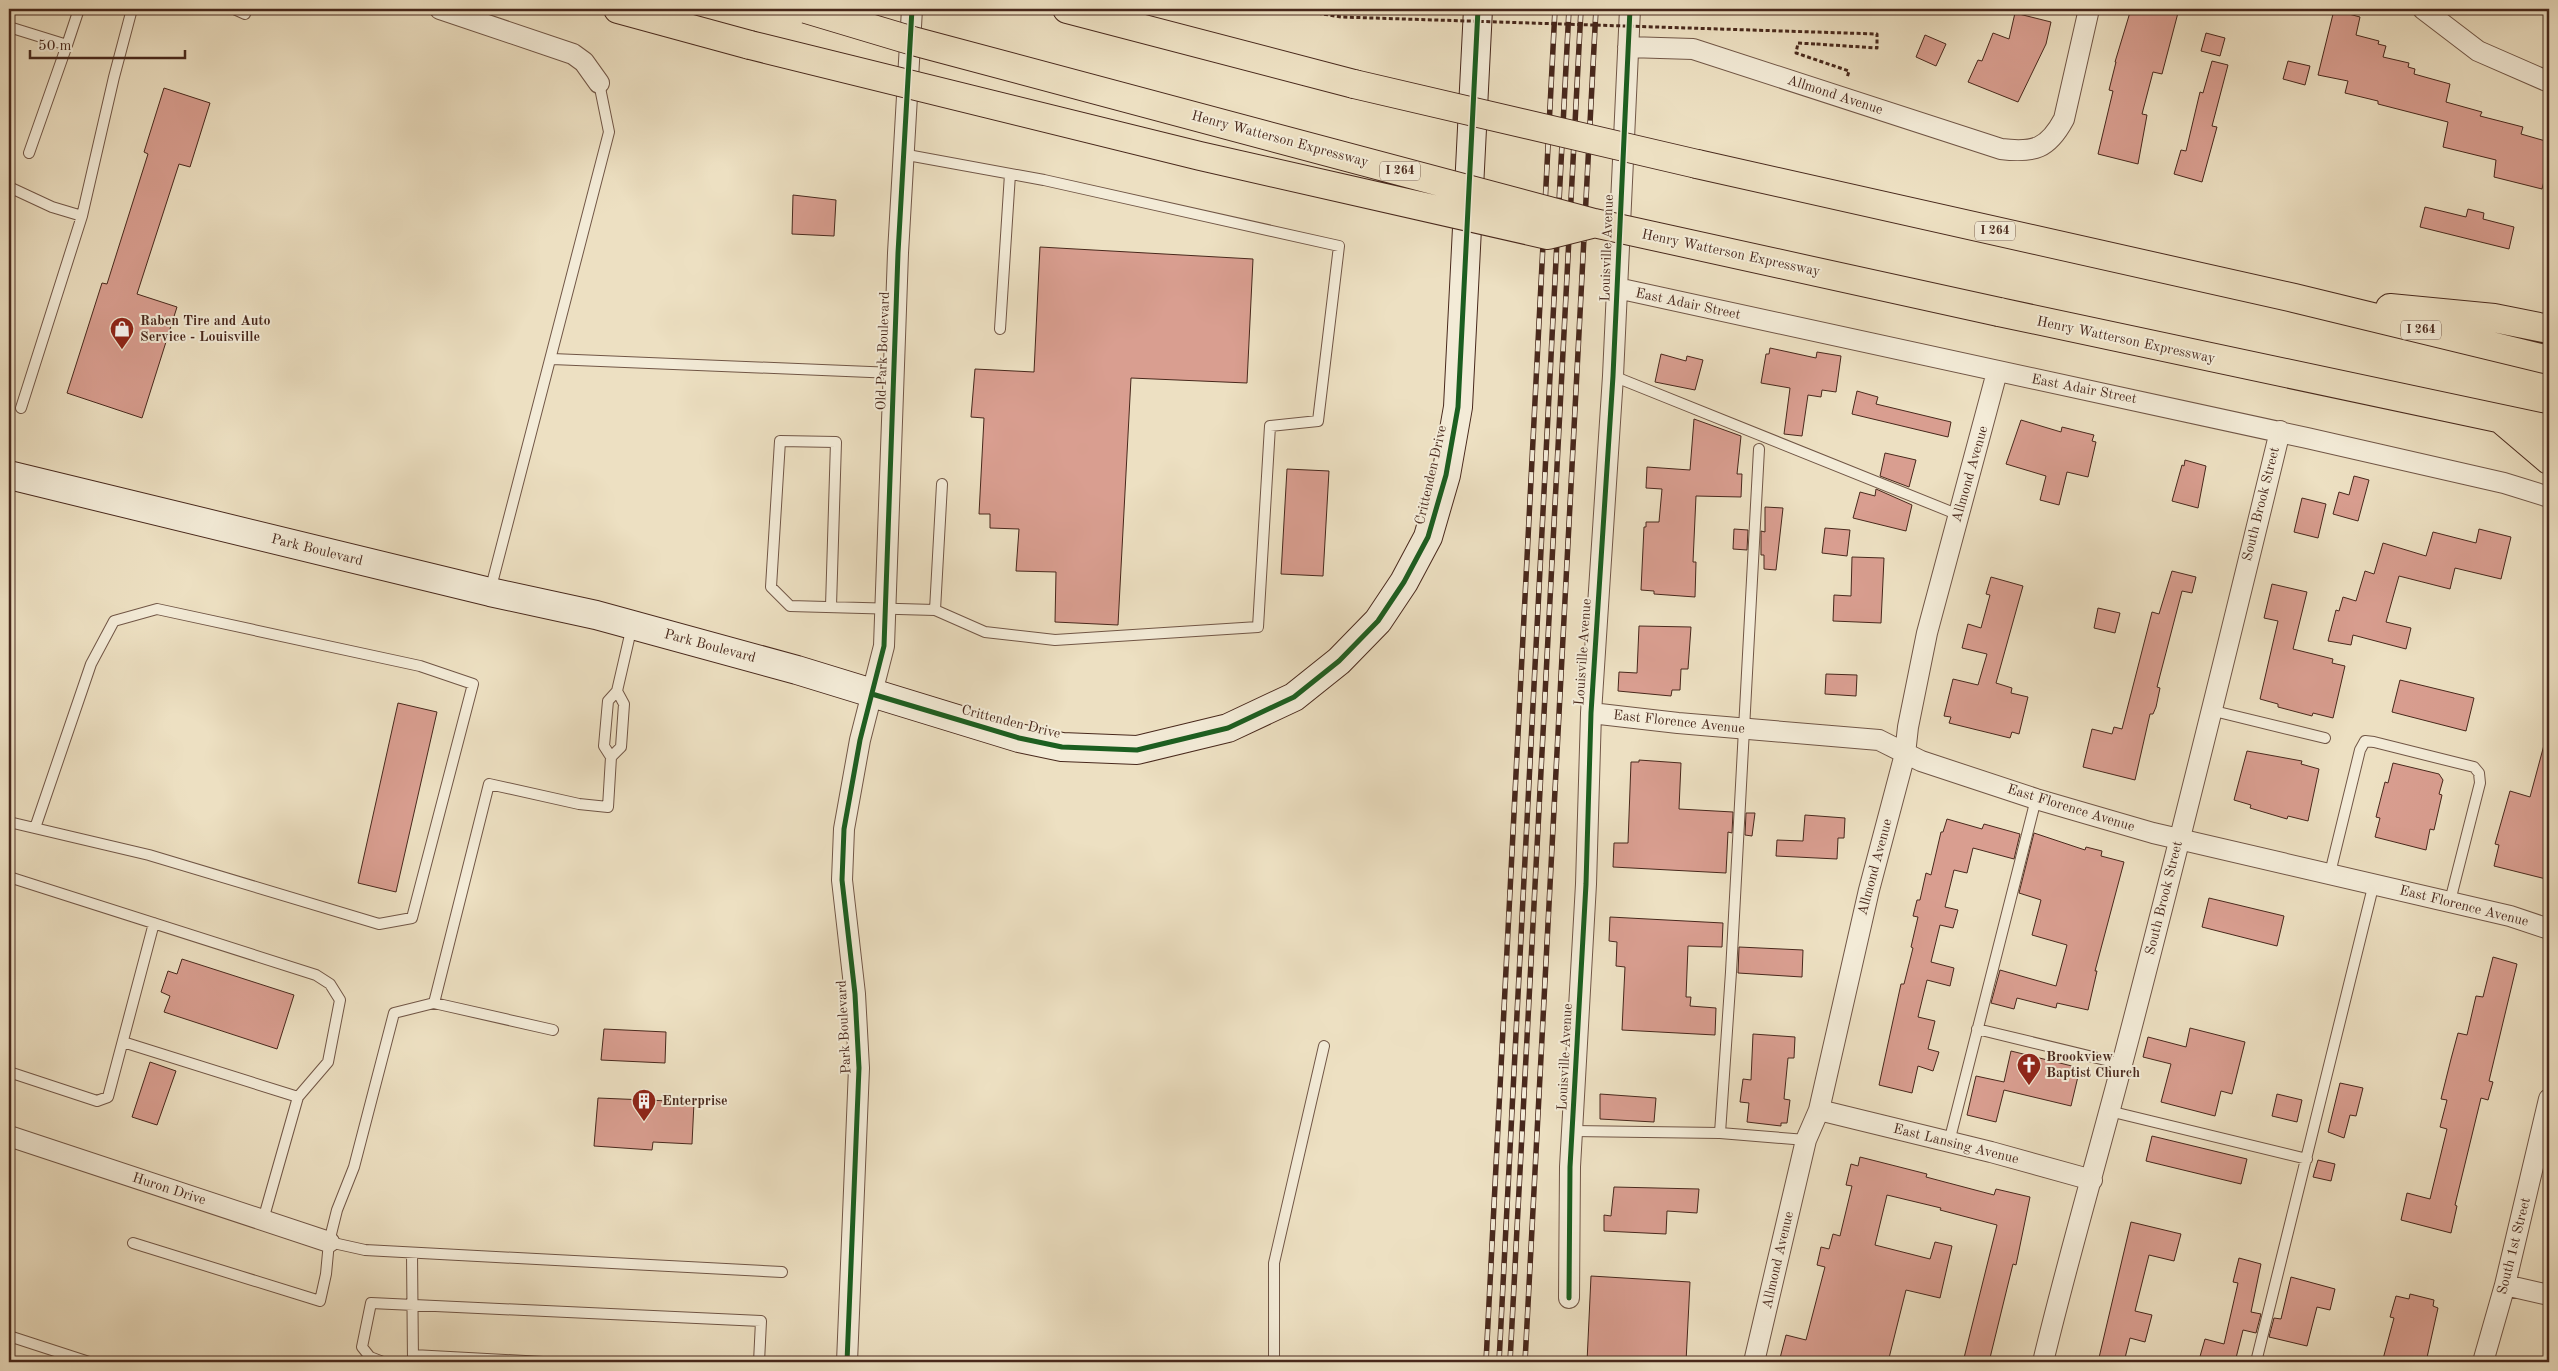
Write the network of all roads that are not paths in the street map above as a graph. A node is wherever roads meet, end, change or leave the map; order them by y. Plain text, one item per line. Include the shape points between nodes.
1 (79, 9) edge
2 (132, 9) edge
3 (234, 9) edge
4 (440, 9) edge
5 (618, 9) edge
6 (806, 9) edge
7 (912, 9) edge
8 (1066, 9) edge
9 (1478, 9) edge
10 (1630, 9) edge
11 (2089, 9) edge
12 (2422, 9) edge
13 (245, 14) dead end
14 (9, 27) edge
15 (67, 45) junction
16 (1628, 47) junction
17 (2549, 82) edge
18 (599, 83) joint
19 (28, 153) dead end
20 (902, 154) junction
21 (1010, 174) junction
22 (9, 188) edge
23 (82, 216) junction
24 (1594, 223) junction
25 (1616, 288) junction
26 (2294, 298) junction
27 (1000, 329) dead end
28 (2549, 329) edge
29 (552, 359) junction
30 (2549, 360) edge
31 (894, 372) junction
32 (1997, 372) junction
33 (1613, 376) junction
34 (21, 408) dead end
35 (2499, 417) junction
36 (2549, 429) edge
37 (2280, 432) junction
38 (1759, 449) dead end
39 (2549, 460) edge
40 (9, 475) edge
41 (942, 484) dead end
42 (2549, 496) edge
43 (1959, 515) junction
44 (490, 592) junction
45 (830, 606) junction
46 (886, 608) junction
47 (935, 610) junction
48 (633, 625) junction
49 (617, 691) junction
50 (872, 694) junction
51 (2210, 710) junction
52 (1590, 713) junction
53 (1742, 729) junction
54 (2325, 738) dead end
55 (1905, 754) junction
56 (611, 757) junction
57 (2036, 800) junction
58 (9, 822) edge
59 (35, 828) junction
60 (2178, 839) junction
61 (2330, 873) junction
62 (9, 876) edge
63 (2374, 883) junction
64 (2450, 901) junction
65 (154, 923) junction
66 (2549, 929) edge
67 (434, 1003) junction
68 (1977, 1029) junction
69 (553, 1030) dead end
70 (123, 1042) junction
71 (1324, 1046) dead end
72 (2122, 1064) junction
73 (9, 1072) edge
74 (298, 1097) junction
75 (2549, 1099) edge
76 (1820, 1110) junction
77 (2109, 1111) junction
78 (1572, 1130) junction
79 (1720, 1132) junction
80 (9, 1136) edge
81 (1806, 1140) junction
82 (1950, 1142) junction
83 (2307, 1159) junction
84 (2092, 1180) junction
85 (263, 1220) junction
86 (133, 1242) dead end
87 (329, 1242) junction
88 (412, 1252) junction
89 (782, 1272) dead end
90 (2505, 1285) junction
91 (2549, 1295) edge
92 (1569, 1298) dead end
93 (412, 1305) junction
94 (9, 1336) edge
95 (413, 1358) edge
96 (89, 1362) edge
97 (383, 1362) edge
98 (543, 1362) edge
99 (759, 1362) edge
100 (847, 1362) edge
101 (1274, 1362) edge
102 (1754, 1362) edge
103 (2043, 1362) edge
104 (2256, 1362) edge
105 (2484, 1362) edge

1 - 15 lane
2 - 23 lane
3 - 13 lane
4 - 18 street via 573,54 584,62
5 - 24 highway, bridge via 750,45 1200,156 1548,236
6 - 24 highway, Henry Watterson Expressway / I 264, bridge via 913,41
7 - 20 street, Old Park Boulevard
8 - 26 highway, I 264, bridge via 1354,84
9 - 50 main road, Crittenden Drive via 1458,407 1446,475 1428,538 1378,621 1339,661 1294,697 1228,728 1138,750 1062,747 1019,738
10 - 16 street, Louisville Avenue
11 - 16 street, Allmond Avenue via 2064,119 2055,135 2039,148 2020,152 2001,149 1693,49
12 - 17 street via 2478,51
14 - 15 lane
15 - 19 lane
16 - 25 street, Louisville Avenue
18 - 29 lane via 608,132
20 - 21 lane
20 - 31 street, Old Park Boulevard
21 - 27 lane
21 - 47 lane via 1338,246 1318,422 1270,426 1258,627 1055,640 985,632
22 - 23 lane
23 - 34 lane
24 - 35 highway, Henry Watterson Expressway / I 264, bridge
25 - 32 street, East Adair Street
25 - 33 street, Louisville Avenue
26 - 28 highway via 2494,318
26 - 30 highway, I 264
29 - 31 lane
29 - 44 lane
31 - 46 street, Old Park Boulevard
32 - 37 street, East Adair Street
32 - 43 street, Allmond Avenue
33 - 43 lane
33 - 52 street, Louisville Avenue
35 - 36 highway, Henry Watterson Expressway / I 264
35 - 39 highway
37 - 42 street, East Adair Street
37 - 51 street, South Brook Street
38 - 53 lane
40 - 44 main road, Park Boulevard
41 - 47 lane
43 - 55 street, Allmond Avenue via 1927,633
44 - 48 main road, Park Boulevard
45 - 45 lane via 790,606 771,587 780,441 836,442
45 - 46 lane
46 - 47 lane
46 - 50 street, Old Park Boulevard via 884,646
48 - 49 lane
48 - 50 main road, Park Boulevard
49 - 56 lane via 608,701 604,746
49 - 56 lane via 624,704 621,747
50 - 100 street, Park Boulevard via 844,829 842,880 855,994 859,1068
51 - 54 lane
51 - 60 street, South Brook Street
52 - 53 street, East Florence Avenue
52 - 78 street, Louisville Avenue via 1585,893
53 - 55 street, East Florence Avenue via 1879,740
53 - 79 lane
55 - 57 street, East Florence Avenue
55 - 76 street, Allmond Avenue via 1866,898
56 - 67 lane via 608,807 489,784
57 - 60 street, East Florence Avenue
57 - 68 lane
58 - 59 lane
59 - 59 lane via 149,855 379,924 412,918 473,684 420,666 157,609 114,621 91,664
60 - 61 street, East Florence Avenue
60 - 72 street, South Brook Street
61 - 63 street, East Florence Avenue
61 - 64 lane via 2360,750 2366,741 2374,742 2474,767 2479,773 2480,783
62 - 65 lane
63 - 64 street, East Florence Avenue
63 - 83 lane
64 - 66 street, East Florence Avenue
65 - 70 lane
65 - 74 lane via 316,976 330,984 340,1000 328,1062
67 - 69 lane
67 - 87 lane via 394,1013 354,1168 336,1210
68 - 72 lane
68 - 82 lane
70 - 73 lane via 108,1097 97,1102
70 - 74 lane
71 - 101 lane via 1274,1263
72 - 77 street, South Brook Street
74 - 85 lane
75 - 90 street, South 1st Street
76 - 81 street, Allmond Avenue
76 - 82 street, East Lansing Avenue
77 - 83 lane
77 - 84 street, South Brook Street
78 - 79 lane
78 - 92 street, Louisville Avenue
79 - 81 lane
80 - 85 street, Huron Drive
81 - 102 street, Allmond Avenue
82 - 84 street, East Lansing Avenue
83 - 104 lane
84 - 103 street, South Brook Street
85 - 87 street, Huron Drive
86 - 87 lane via 320,1301
87 - 88 lane via 365,1250
88 - 89 lane
88 - 93 lane
90 - 91 street
90 - 105 street, South 1st Street
93 - 95 lane
93 - 97 lane via 371,1303 362,1347 370,1357
93 - 99 lane via 762,1320
94 - 96 lane
95 - 98 lane

